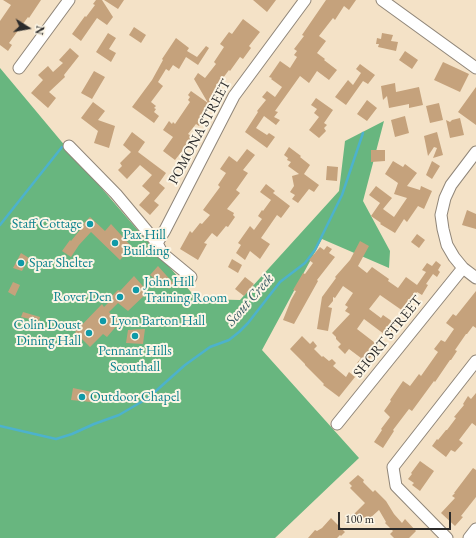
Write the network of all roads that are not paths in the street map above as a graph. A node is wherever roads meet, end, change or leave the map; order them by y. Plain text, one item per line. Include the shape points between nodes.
1 (69, 0) edge
2 (306, 0) edge
3 (382, 0) edge
4 (19, 68) dead end
5 (476, 68) edge
6 (69, 146) dead end
7 (476, 152) edge
8 (157, 243) junction
9 (463, 268) junction
10 (191, 277) dead end
11 (476, 278) edge
12 (476, 361) edge
13 (337, 424) dead end
14 (476, 530) edge
15 (443, 537) edge
16 (469, 538) edge

1 - 4 street
2 - 8 street, POMONA STREET via 234,96
3 - 5 street
6 - 8 street via 116,194
7 - 9 street via 451,185 441,215 447,245
8 - 10 street via 162,253
9 - 11 street
9 - 13 street, SHORT STREET
12 - 15 street via 393,467 396,486
14 - 16 street

